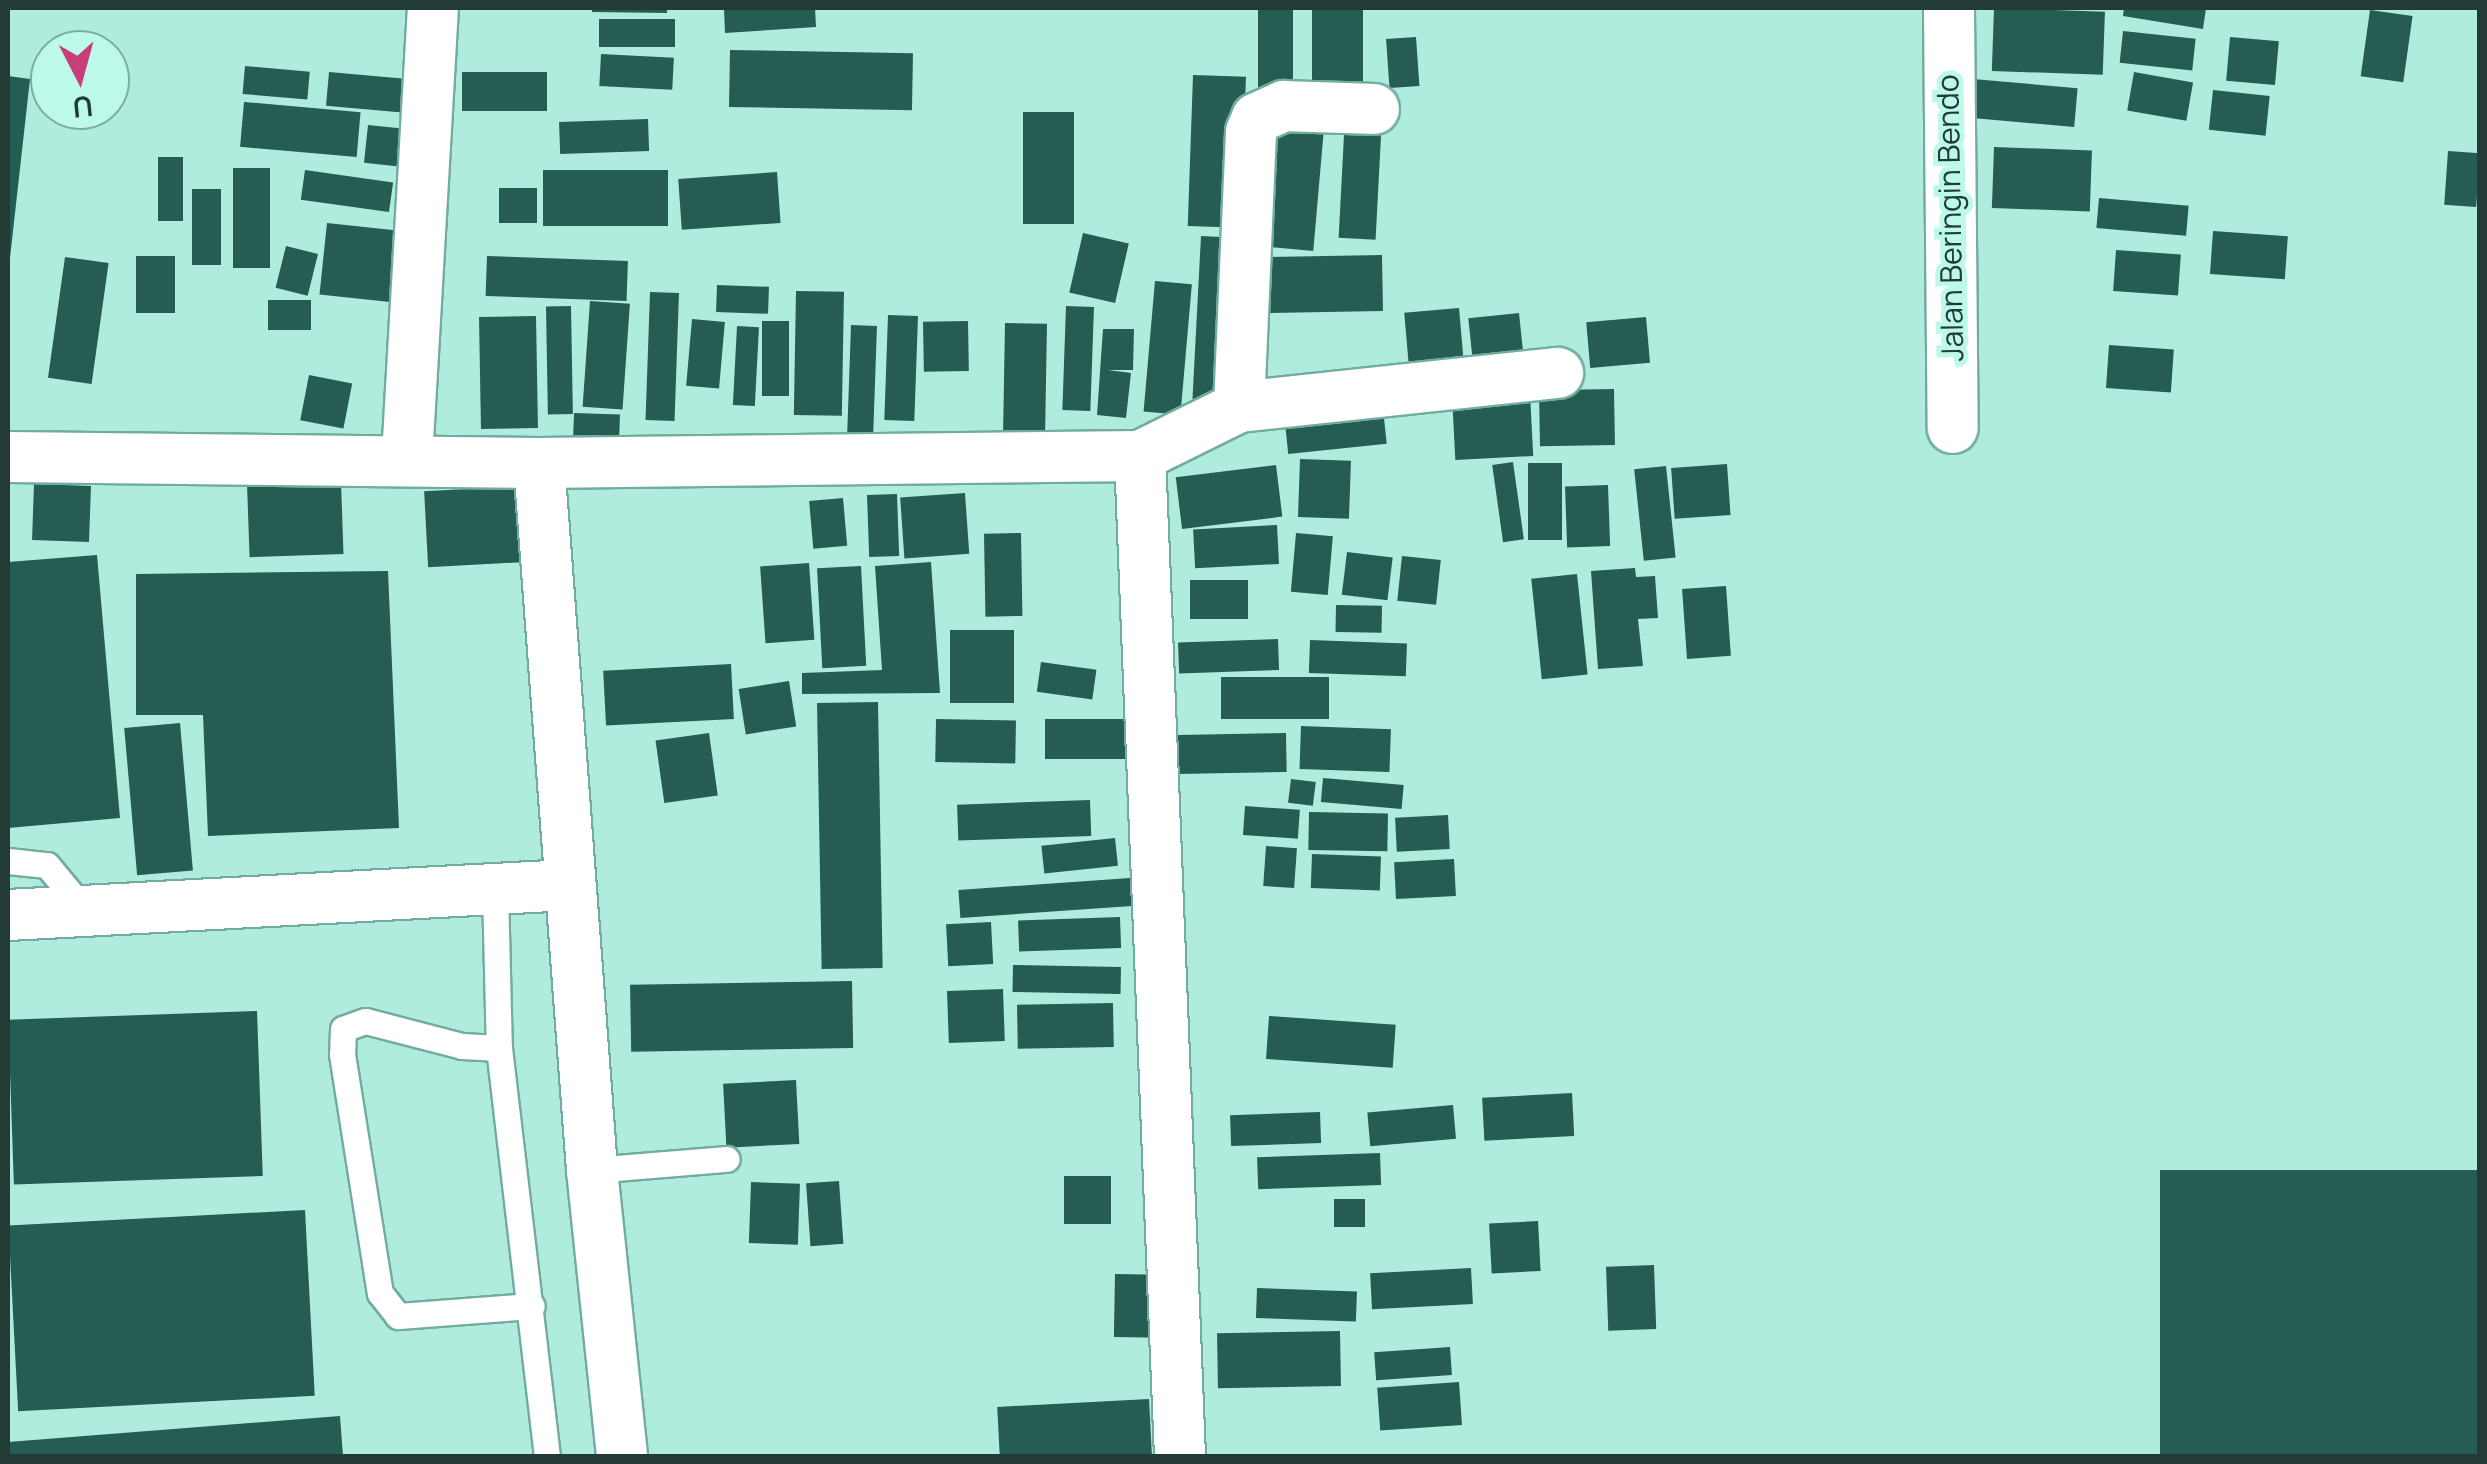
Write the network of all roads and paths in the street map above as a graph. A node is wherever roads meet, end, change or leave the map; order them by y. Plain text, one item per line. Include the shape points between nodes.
1 (433, 8) edge
2 (1949, 8) edge
3 (1374, 109) dead end
4 (1558, 373) dead end
5 (1239, 406) junction
6 (1952, 428) dead end
7 (8, 456) edge
8 (1140, 456) junction
9 (407, 458) junction
10 (539, 463) junction
11 (8, 861) edge
12 (568, 885) junction
13 (496, 888) junction
14 (86, 911) junction
15 (8, 915) edge
16 (499, 1048) junction
17 (727, 1160) dead end
18 (592, 1170) junction
19 (532, 1306) junction
20 (547, 1456) edge
21 (622, 1456) edge
22 (1180, 1456) edge

1 - 9 street
2 - 6 street, Jalan Beringin Bendo
3 - 5 street via 1284,106 1263,111 1251,132
4 - 5 street
5 - 8 street
7 - 9 street
8 - 10 street
8 - 22 street
9 - 10 street
10 - 12 street
11 - 14 lane via 46,865
12 - 13 street
12 - 18 street
13 - 14 street
13 - 16 lane
14 - 15 street
16 - 19 lane
16 - 19 lane via 462,1046 366,1021 343,1029 380,1293 398,1316
17 - 18 lane
18 - 21 street
19 - 20 lane

